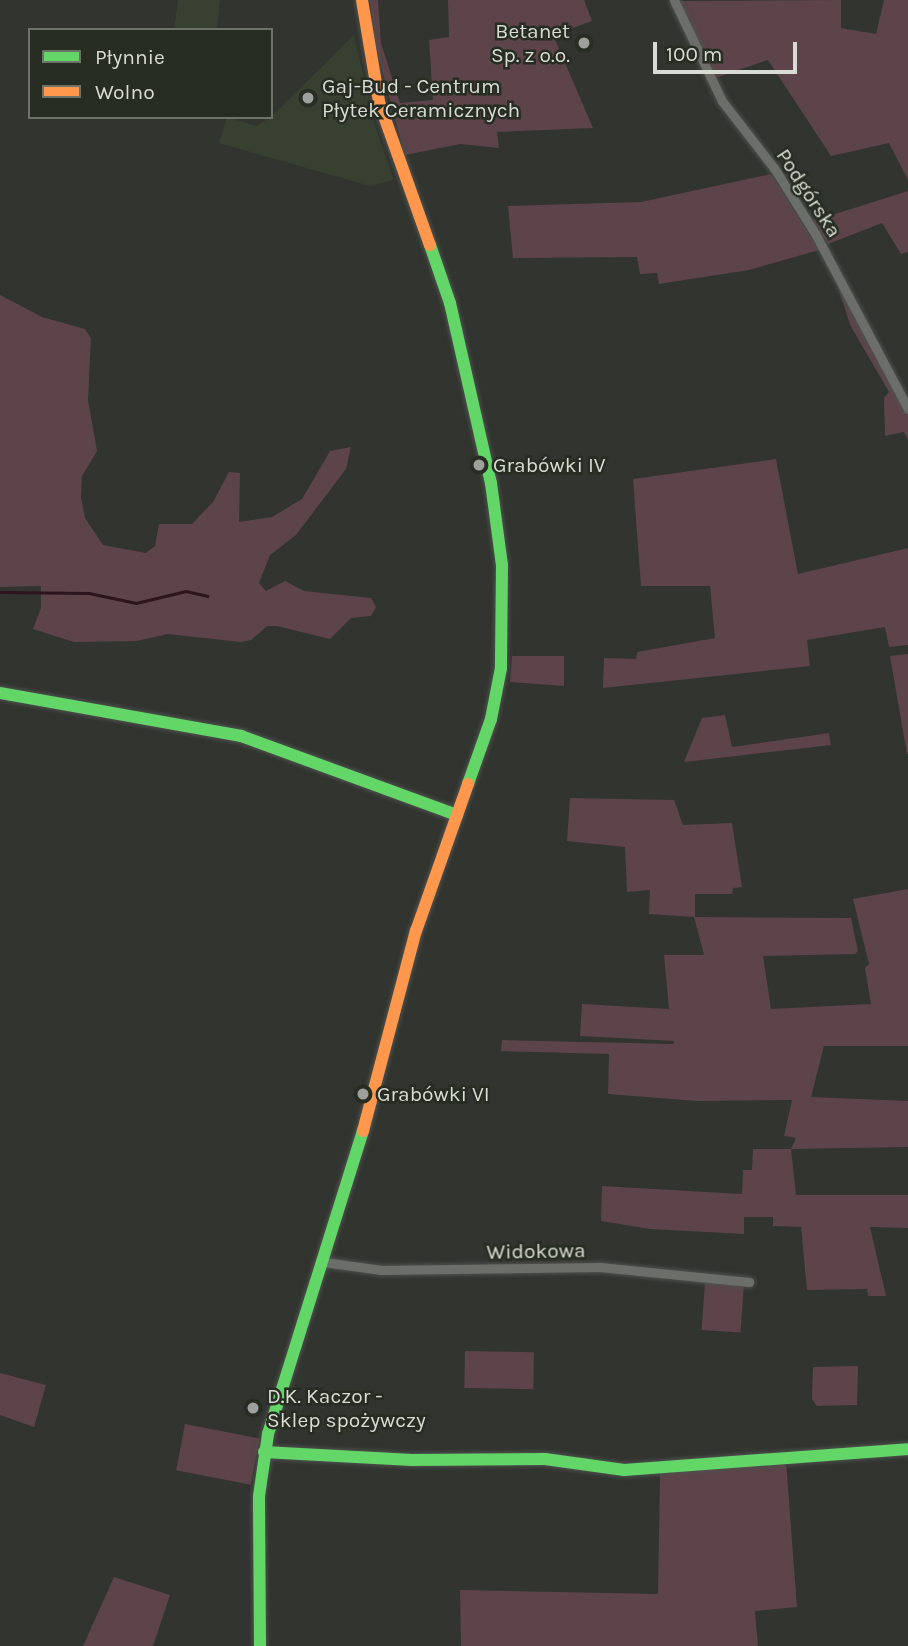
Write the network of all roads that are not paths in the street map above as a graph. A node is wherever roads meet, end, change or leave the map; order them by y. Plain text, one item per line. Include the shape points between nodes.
1 (362, 0) edge
2 (674, 0) edge
3 (908, 409) edge
4 (0, 693) edge
5 (457, 815) junction
6 (324, 1262) junction
7 (749, 1282) dead end
8 (908, 1449) edge
9 (264, 1452) junction
10 (260, 1646) edge

1 - 5 street via 379,102 450,303 496,512 502,580 500,674 491,719
2 - 3 street, Podgórska via 722,101 774,168 808,223 855,302
4 - 5 street via 241,736
5 - 6 street via 416,931
6 - 7 street, Widokowa via 381,1270 600,1268
6 - 9 street
8 - 9 street via 624,1470 545,1459 412,1460
9 - 10 street via 258,1518

